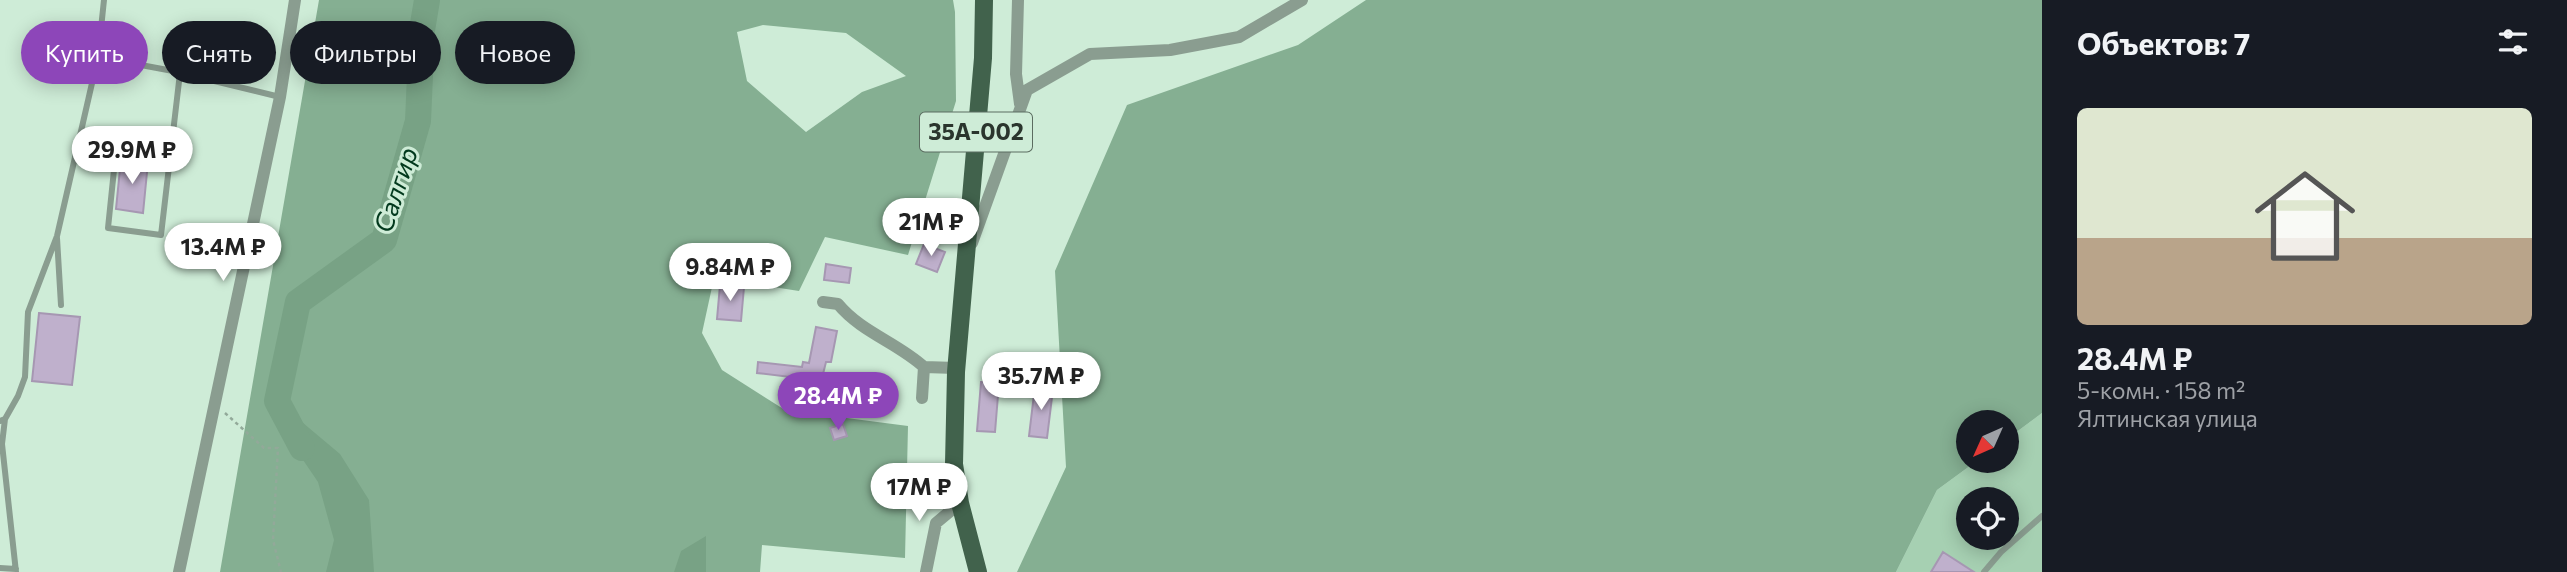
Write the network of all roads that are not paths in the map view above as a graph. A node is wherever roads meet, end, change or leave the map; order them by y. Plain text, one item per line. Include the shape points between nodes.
1 (104, 0) edge
2 (295, 0) edge
3 (984, 0) edge
4 (1018, 0) edge
5 (1302, 0) edge
6 (102, 21) edge
7 (92, 84) edge
8 (179, 84) edge
9 (226, 84) edge
10 (280, 97) junction
11 (1021, 108) junction
12 (173, 138) junction
13 (57, 236) junction
14 (965, 264) junction
15 (823, 302) dead end
16 (61, 305) dead end
17 (924, 367) junction
18 (956, 368) junction
19 (922, 398) dead end
20 (3, 420) edge
21 (960, 503) junction
22 (2042, 516) edge
23 (0, 568) edge
24 (16, 571) edge
25 (179, 572) edge
26 (926, 572) edge
27 (978, 572) edge
28 (1984, 572) edge

1 - 6 lane
2 - 10 street
3 - 14 main road, 35А-002
4 - 11 street via 1016,74
5 - 11 street via 1239,37 1170,50 1090,54 1027,90
7 - 13 lane
8 - 12 lane
9 - 10 lane
10 - 25 street
11 - 14 street
12 - 12 lane via 161,235 108,228 118,131
13 - 16 lane
13 - 20 lane via 29,312 25,377
14 - 18 main road, 35А-002
15 - 17 street via 838,304 850,318
17 - 18 street
17 - 19 street
18 - 21 main road, 35А-002 via 954,464
20 - 24 lane
21 - 26 street via 936,523
21 - 27 main road, 35А-002
22 - 28 lane
23 - 24 lane

